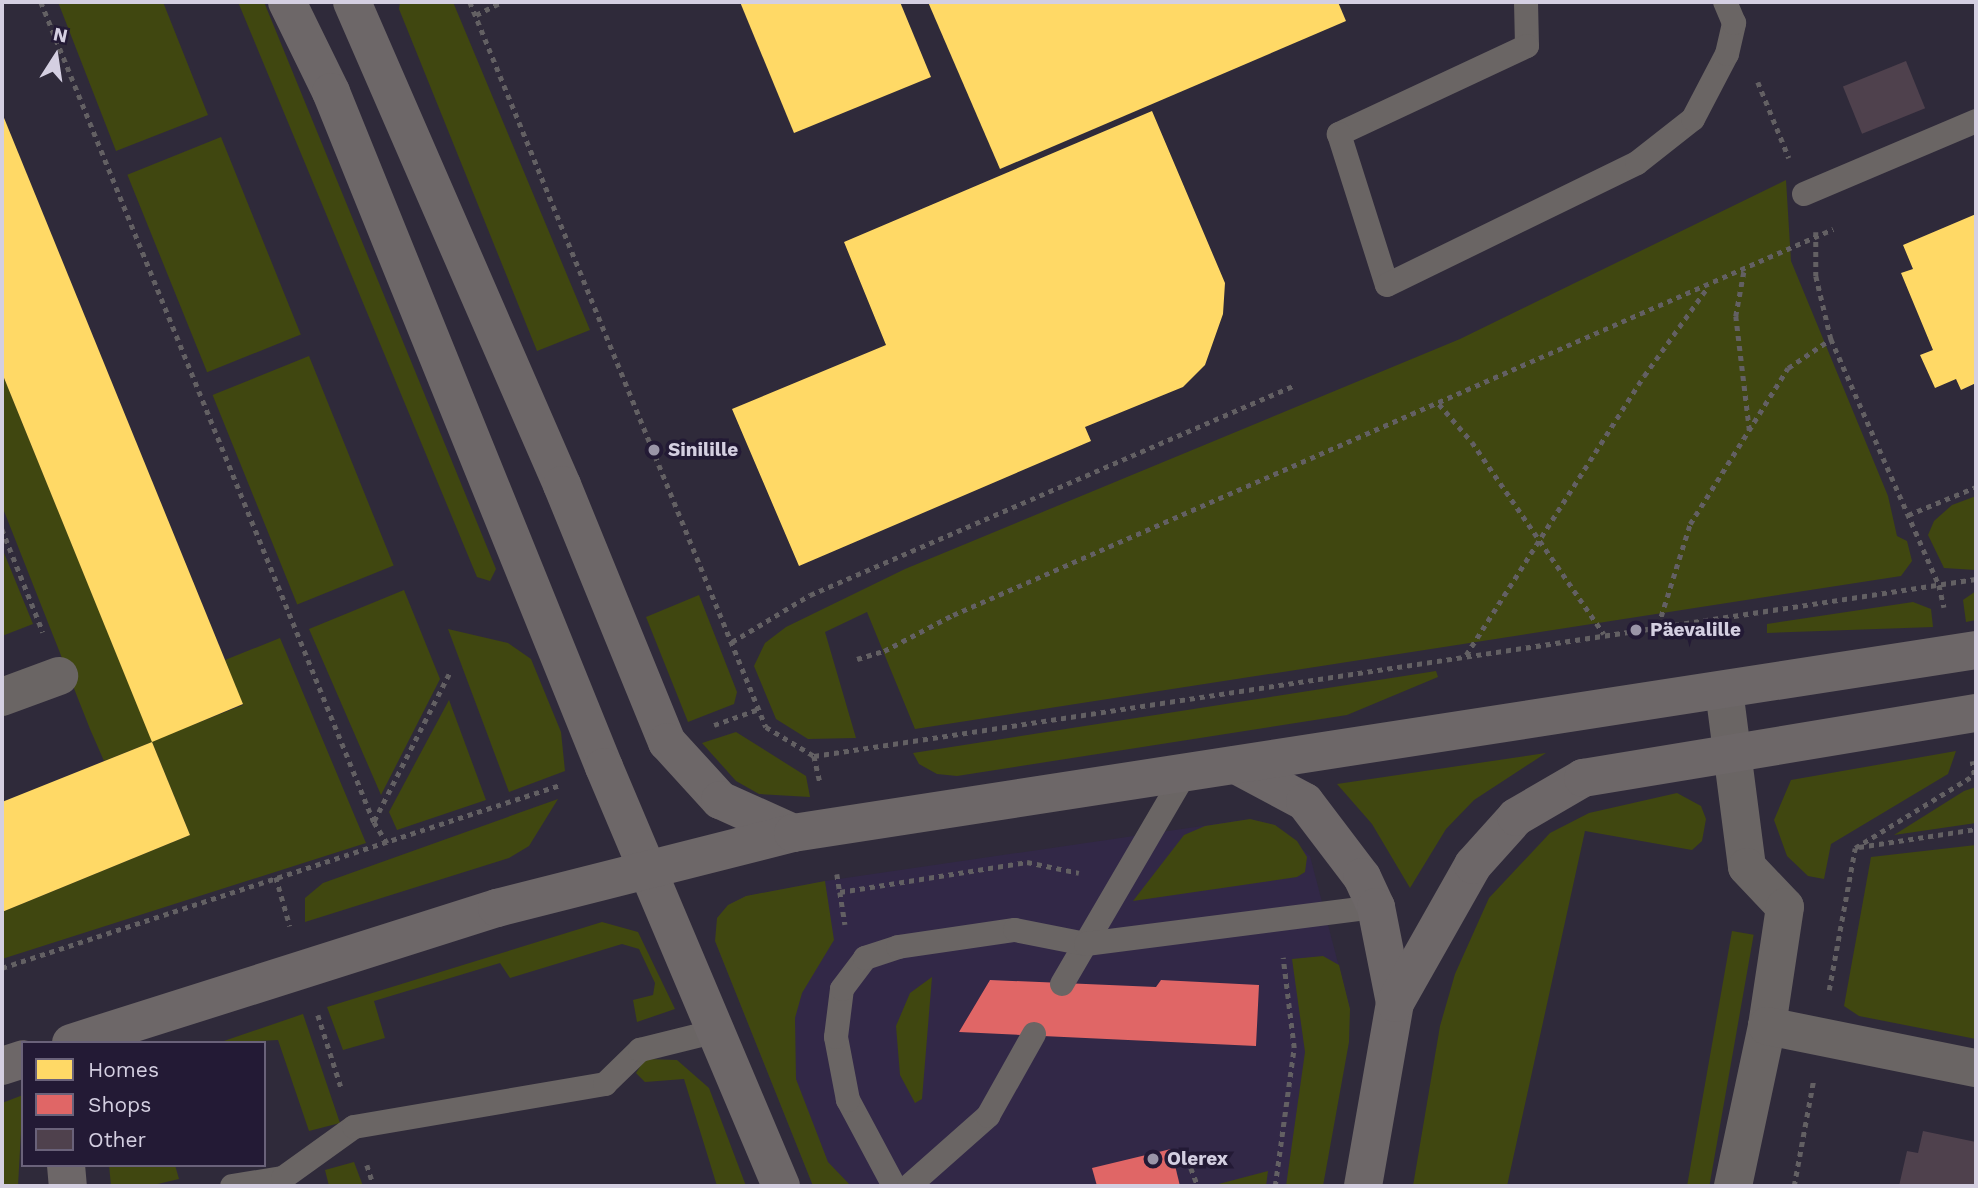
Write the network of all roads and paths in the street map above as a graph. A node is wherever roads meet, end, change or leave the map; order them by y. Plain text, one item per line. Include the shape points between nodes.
1 (41, 2) edge
2 (287, 2) edge
3 (352, 2) edge
4 (470, 2) edge
5 (501, 2) edge
6 (1526, 2) edge
7 (1730, 12) edge
8 (476, 15) junction
9 (1976, 121) edge
10 (1804, 194) junction
11 (1839, 226) dead end
12 (1817, 238) junction
13 (1744, 271) junction
14 (1708, 286) junction
15 (1831, 338) junction
16 (1293, 386) dead end
17 (1439, 404) junction
18 (1750, 434) junction
19 (1976, 487) edge
20 (1908, 515) junction
21 (2, 529) edge
22 (1540, 543) junction
23 (1976, 579) edge
24 (1939, 585) junction
25 (1658, 626) junction
26 (1604, 634) junction
27 (732, 642) junction
28 (1966, 651) edge
29 (1466, 656) junction
30 (857, 659) dead end
31 (450, 672) dead end
32 (59, 676) joint
33 (1724, 690) junction
34 (2, 697) edge
35 (759, 709) junction
36 (1971, 714) edge
37 (667, 743) junction
38 (1732, 753) junction
39 (1236, 765) junction
40 (604, 767) junction
41 (1184, 775) junction
42 (1975, 775) edge
43 (374, 822) junction
44 (1976, 830) edge
45 (793, 833) junction
46 (387, 843) junction
47 (1854, 848) junction
48 (648, 866) junction
49 (276, 877) junction
50 (1376, 907) junction
51 (1279, 920) junction
52 (1086, 944) junction
53 (302, 966) junction
54 (2, 968) edge
55 (1062, 984) dead end
56 (1395, 1003) junction
57 (1767, 1026) junction
58 (136, 1030) edge
59 (717, 1031) junction
60 (1034, 1034) dead end
61 (1821, 1036) junction
62 (81, 1041) edge
63 (21, 1060) edge
64 (2, 1066) edge
65 (1976, 1068) edge
66 (354, 1126) junction
67 (66, 1167) edge
68 (1191, 1168) dead end
69 (68, 1186) edge
70 (232, 1186) edge
71 (374, 1186) edge
72 (781, 1186) edge
73 (894, 1186) edge
74 (909, 1186) edge
75 (1198, 1186) edge
76 (1275, 1186) edge
77 (1363, 1186) edge
78 (1733, 1186) edge
79 (1794, 1186) edge

1 - 43 path
2 - 40 main road via 331,93
3 - 37 main road via 556,472
4 - 8 path
5 - 8 path
6 - 7 lane via 1527,46 1339,134 1387,285 1637,163 1693,119 1727,54
7 - 10 path
8 - 27 path
9 - 10 lane
10 - 12 path
11 - 12 path
12 - 13 path
12 - 15 path via 1816,276
13 - 14 path
13 - 18 path via 1736,316
14 - 17 path
14 - 22 path via 1644,376
15 - 18 path via 1788,368
15 - 20 path
16 - 27 path via 810,595
17 - 22 path via 1472,442
17 - 30 path via 953,615 884,651
18 - 25 path via 1690,524
19 - 20 path
20 - 24 path
21 - 32 path
22 - 26 path
22 - 29 path
23 - 24 path
24 - 25 path
24 - 28 path
25 - 26 path
26 - 29 path
27 - 35 path
28 - 33 main road
29 - 35 path via 814,757 766,727
31 - 43 path
32 - 34 street
33 - 38 street
33 - 39 main road
35 - 37 path
36 - 38 main road
36 - 42 path
37 - 45 main road via 720,800
38 - 56 main road via 1583,778 1517,817 1473,865
38 - 57 street via 1746,867 1785,907
39 - 41 main road
39 - 50 main road via 1305,802 1362,877
40 - 46 path
40 - 48 main road
41 - 45 main road
41 - 52 lane
42 - 47 path
43 - 46 path
44 - 47 path
45 - 48 main road
46 - 49 path
47 - 61 path
48 - 53 main road
48 - 59 main road
49 - 53 path
49 - 54 path
50 - 51 lane
50 - 56 main road
51 - 52 lane
51 - 76 path via 1294,1048
52 - 55 lane
52 - 73 lane via 1015,930 898,947 865,958 842,989 836,1037 848,1100
53 - 58 main road
53 - 66 path
56 - 77 main road
57 - 61 street
57 - 78 street
58 - 62 main road
59 - 66 lane via 640,1050 605,1084
59 - 72 main road
60 - 74 lane via 988,1116
61 - 65 street
61 - 79 path
63 - 64 main road
66 - 70 lane via 283,1178
66 - 71 path
67 - 69 main road
68 - 75 path

